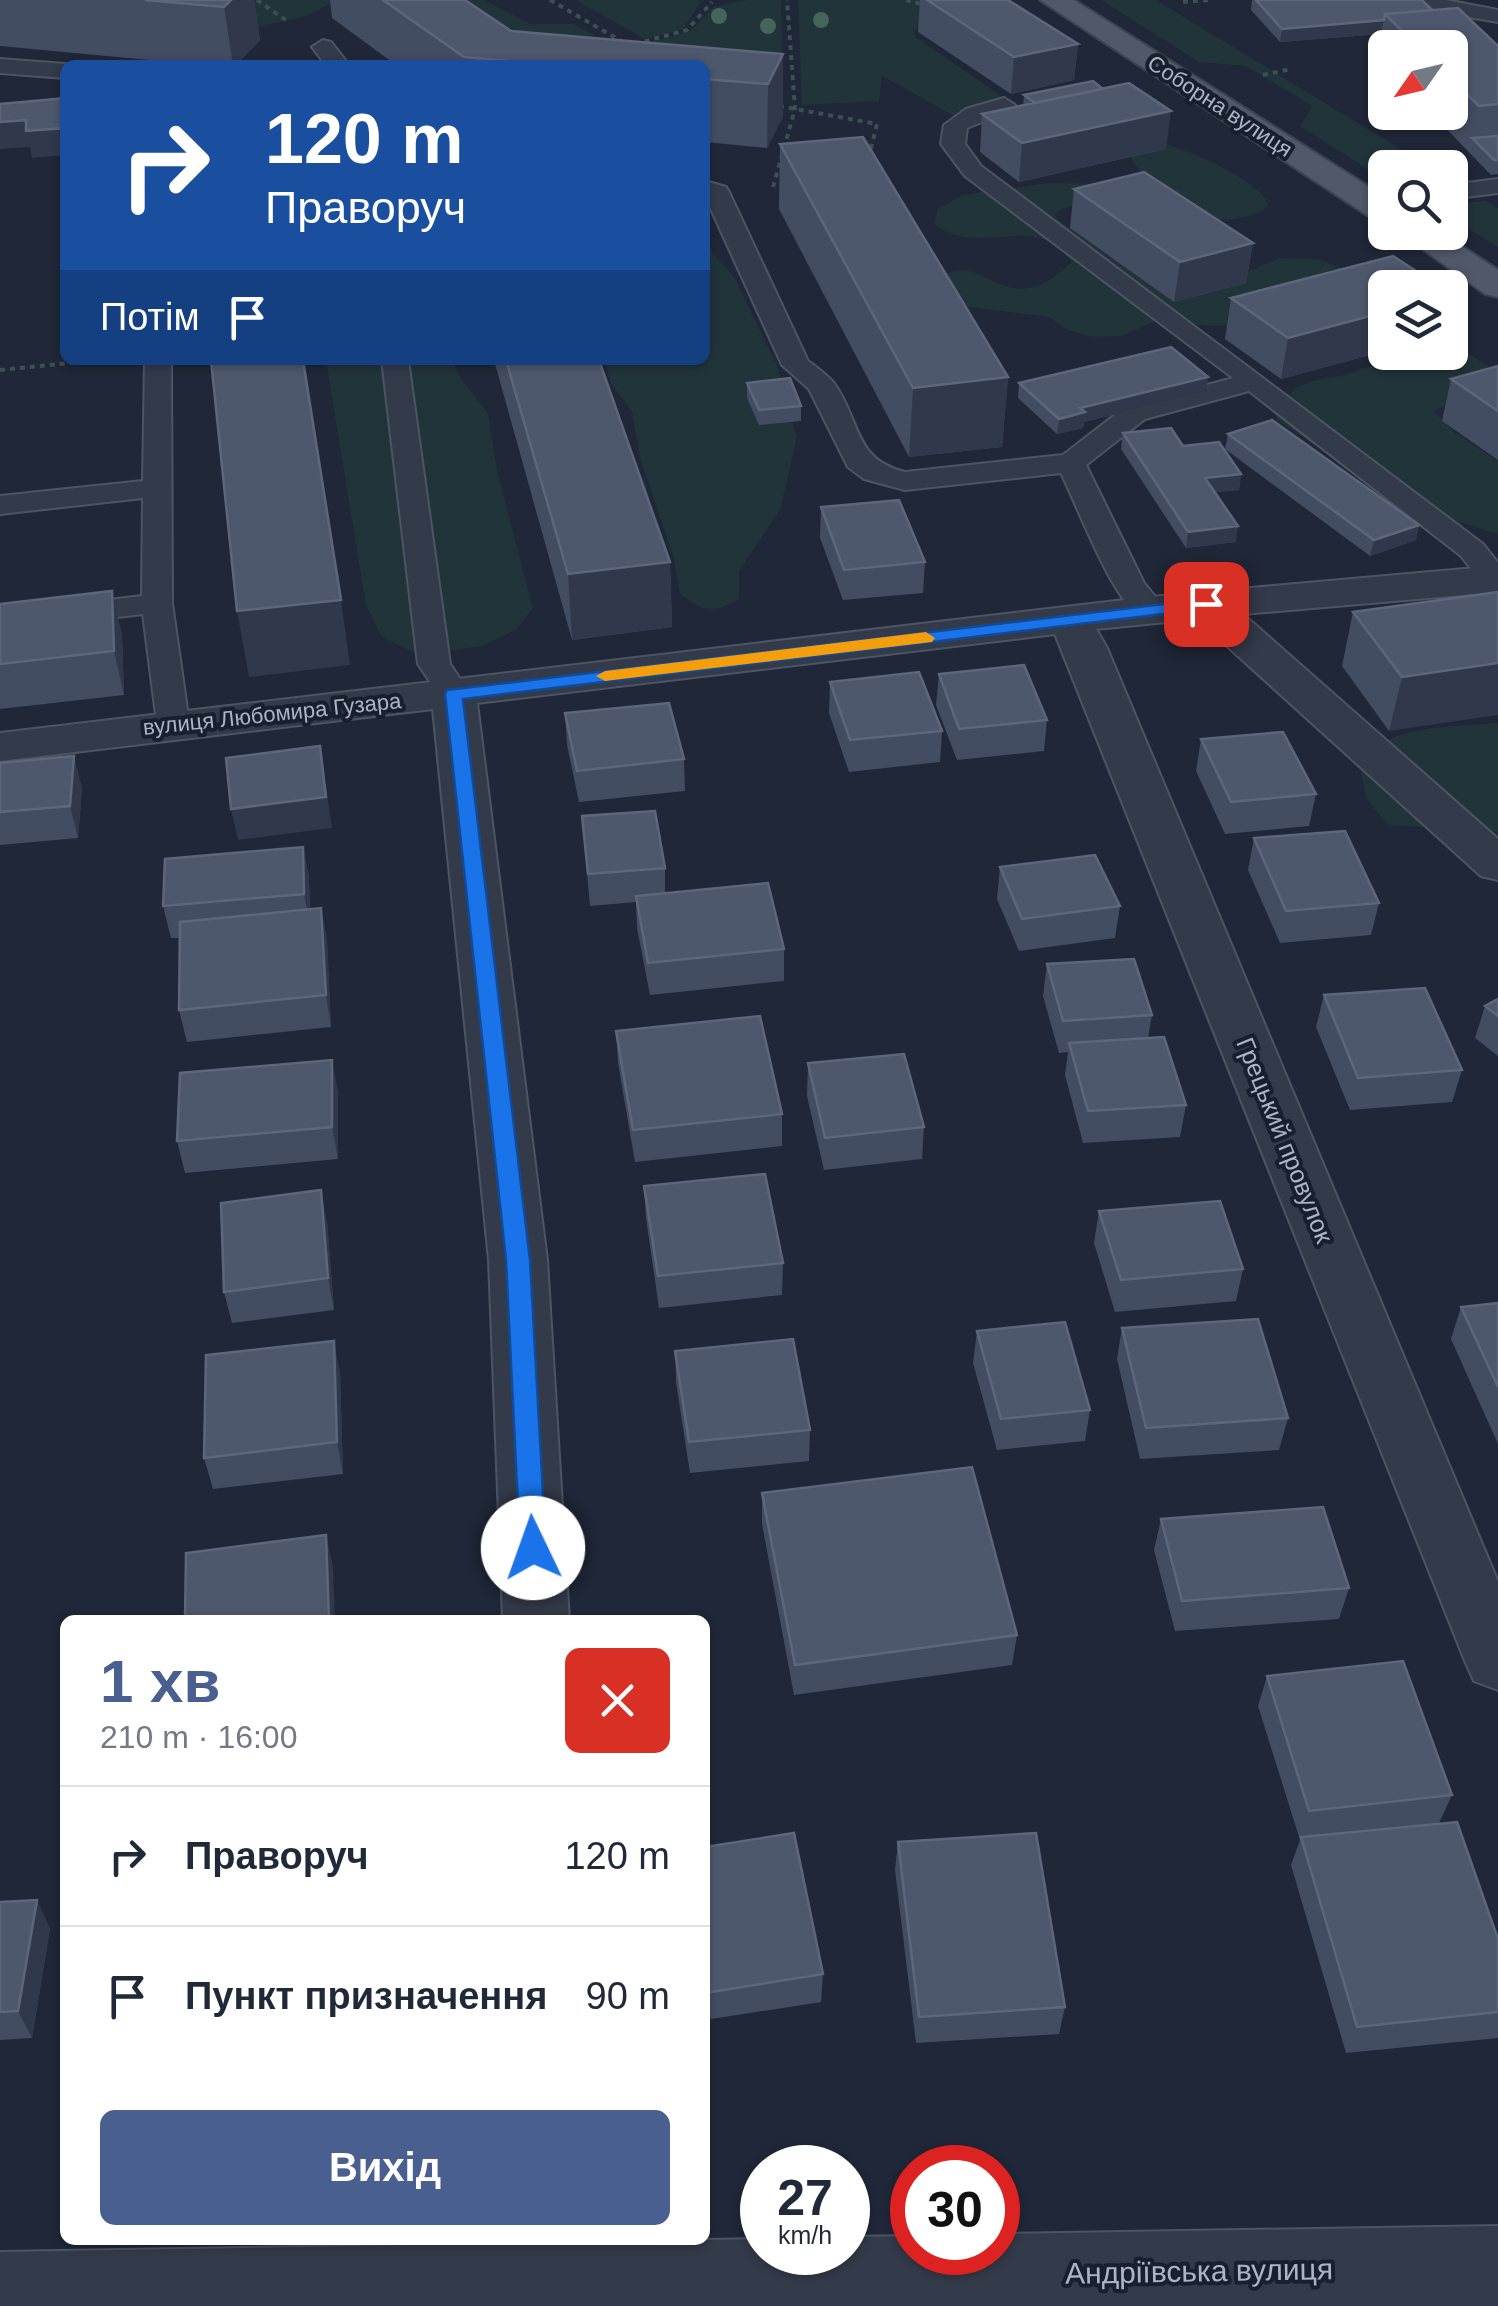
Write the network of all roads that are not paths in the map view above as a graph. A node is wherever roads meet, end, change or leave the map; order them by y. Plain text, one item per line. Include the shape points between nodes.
1 (1054, 0) edge
2 (1429, 0) edge
3 (1498, 16) edge
4 (0, 66) edge
5 (60, 71) edge
6 (1004, 105) edge
7 (1498, 186) edge
8 (711, 190) edge
9 (1468, 190) edge
10 (1368, 197) edge
11 (1443, 250) edge
12 (1498, 286) edge
13 (158, 365) edge
14 (396, 365) edge
15 (1254, 380) junction
16 (1071, 464) junction
17 (157, 488) junction
18 (0, 505) edge
19 (1496, 579) edge
20 (157, 603) junction
21 (1206, 604) junction
22 (1150, 610) junction
23 (1069, 620) junction
24 (0, 622) edge
25 (454, 694) junction
26 (173, 723) junction
27 (0, 747) edge
28 (1498, 865) edge
29 (536, 1615) edge
30 (1498, 1661) edge
31 (1498, 2266) edge
32 (569, 2275) edge
33 (0, 2292) edge

1 - 10 main road, Соборна вулиця
2 - 3 lane
4 - 5 lane
6 - 15 lane via 956,125 953,144 973,172
7 - 9 lane
8 - 16 lane via 796,365 821,385 858,461 874,474 905,481
11 - 12 main road
13 - 17 lane
14 - 25 lane via 434,664
15 - 16 lane via 1135,414
15 - 19 lane via 1472,550
16 - 22 lane via 1130,584
17 - 18 lane
17 - 20 lane
19 - 21 street, вулиця Любомира Гузара
20 - 24 lane
20 - 26 lane
21 - 22 street, вулиця Любомира Гузара
21 - 28 street
22 - 23 street, вулиця Любомира Гузара
23 - 25 street, вулиця Любомира Гузара
23 - 30 street, Грецький провулок
25 - 26 street, вулиця Любомира Гузара
25 - 29 street via 518,1260
26 - 27 street, вулиця Любомира Гузара
31 - 32 street, Андріївська вулиця
32 - 33 street, Андріївська вулиця

